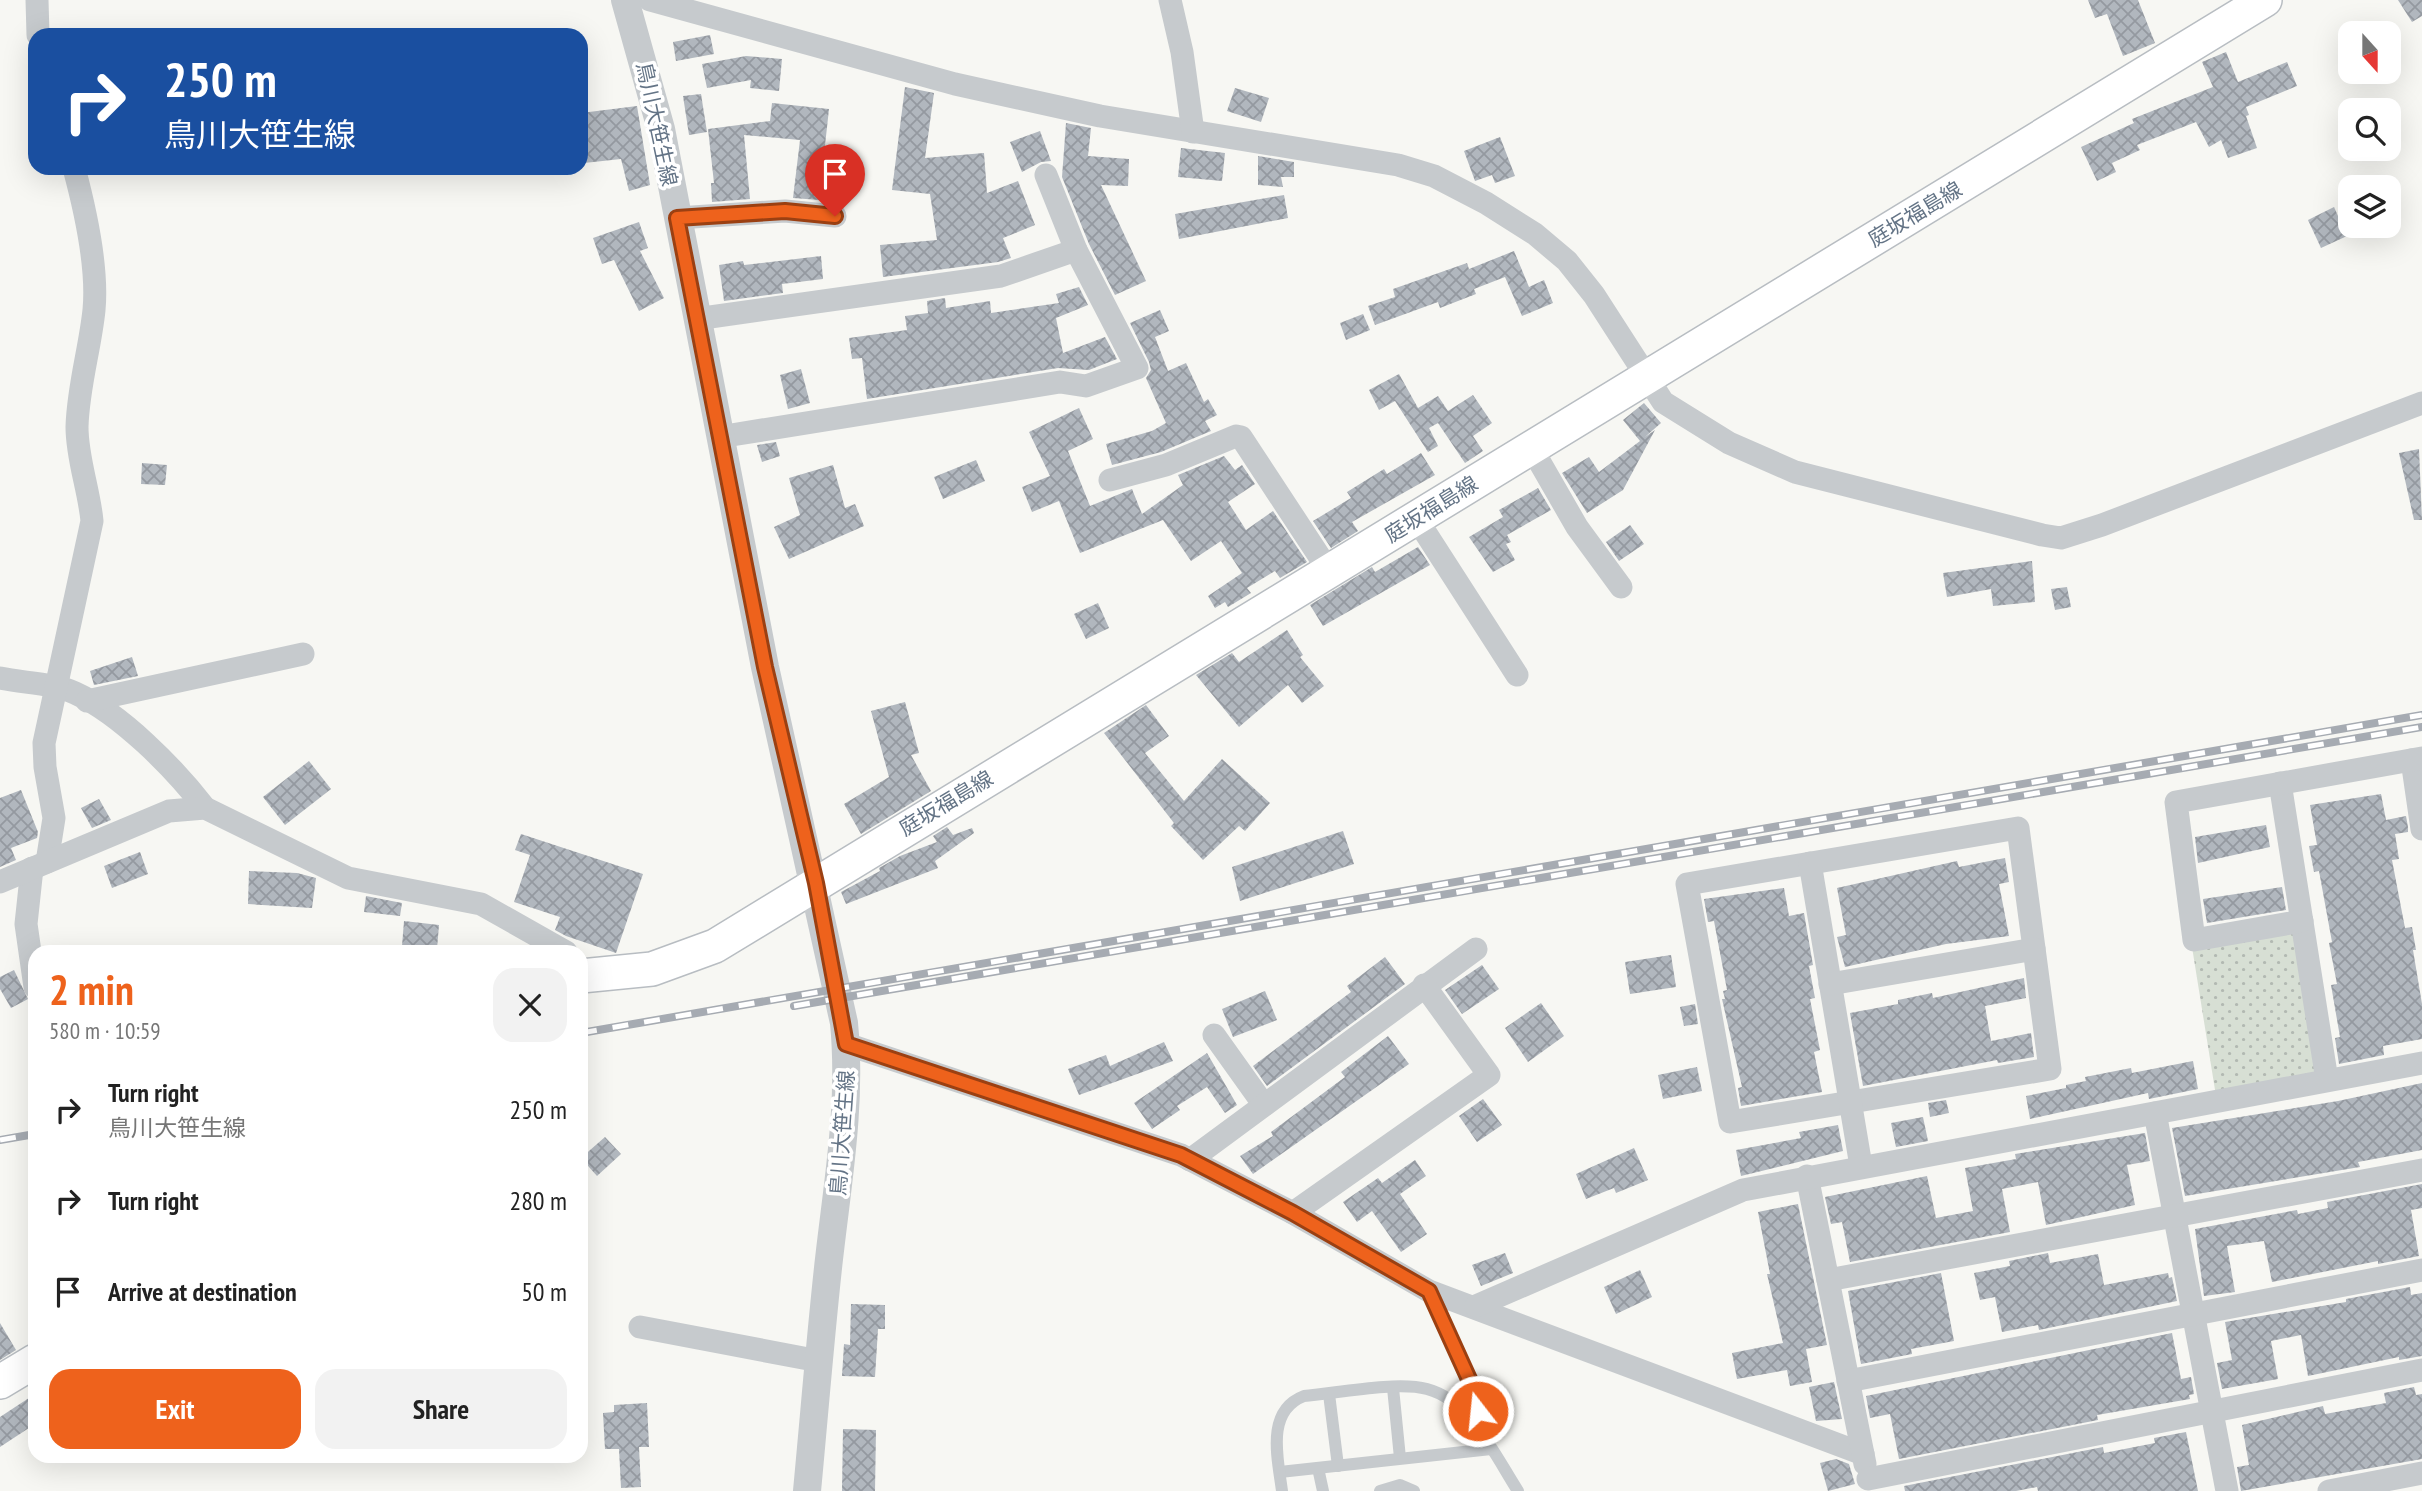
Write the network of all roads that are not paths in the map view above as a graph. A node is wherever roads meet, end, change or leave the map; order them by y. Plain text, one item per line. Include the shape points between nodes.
1 (37, 0) edge
2 (625, 0) edge
3 (650, 0) edge
4 (1170, 0) edge
5 (2265, 0) edge
6 (38, 28) edge
7 (1193, 132) junction
8 (76, 175) edge
9 (1046, 175) dead end
10 (835, 216) dead end
11 (677, 218) junction
12 (1076, 250) junction
13 (696, 319) junction
14 (1644, 377) junction
15 (2422, 403) edge
16 (719, 436) junction
17 (1531, 447) junction
18 (1110, 480) dead end
19 (1416, 517) junction
20 (1329, 571) junction
21 (1621, 587) dead end
22 (303, 654) dead end
23 (1517, 675) dead end
24 (0, 678) edge
25 (56, 689) junction
26 (87, 701) junction
27 (2417, 759) edge
28 (2280, 783) junction
29 (205, 808) junction
30 (2422, 829) edge
31 (1810, 863) junction
32 (40, 865) junction
33 (0, 882) edge
34 (816, 883) junction
35 (2302, 921) junction
36 (29, 945) edge
37 (554, 945) edge
38 (1476, 949) dead end
39 (2034, 949) junction
40 (588, 973) edge
41 (1830, 984) junction
42 (1424, 985) junction
43 (1214, 1035) dead end
44 (846, 1044) junction
45 (2422, 1063) edge
46 (2328, 1080) junction
47 (1851, 1104) junction
48 (1264, 1105) junction
49 (2155, 1113) junction
50 (1190, 1160) junction
51 (1861, 1167) junction
52 (2422, 1170) edge
53 (1807, 1176) junction
54 (1293, 1213) junction
55 (2175, 1216) junction
56 (2422, 1270) edge
57 (1828, 1280) junction
58 (1429, 1291) junction
59 (1476, 1307) junction
60 (2193, 1314) junction
61 (640, 1327) dead end
62 (819, 1361) junction
63 (28, 1365) edge
64 (2422, 1370) edge
65 (1848, 1381) junction
66 (0, 1382) edge
67 (1393, 1388) junction
68 (1329, 1394) junction
69 (2211, 1410) junction
70 (1474, 1425) junction
71 (1491, 1449) junction
72 (1863, 1454) junction
73 (1401, 1458) junction
74 (1338, 1466) junction
75 (1318, 1468) junction
76 (1280, 1472) junction
77 (2422, 1473) edge
78 (1870, 1485) edge
79 (807, 1491) edge
80 (1282, 1491) edge
81 (1323, 1491) edge
82 (1380, 1491) edge
83 (1414, 1491) edge
84 (1518, 1491) edge
85 (2227, 1491) edge
86 (2329, 1491) edge

1 - 6 street
2 - 11 street, 鳥川大笹生線 via 661,129
3 - 7 street via 955,84
4 - 7 street
5 - 14 main road, 庭坂福島線
7 - 14 street via 1398,165 1434,176 1486,203 1567,261 1594,295
8 - 25 street via 95,293 77,427 92,521
9 - 12 street
10 - 11 street via 785,211
11 - 13 street, 鳥川大笹生線
12 - 13 street via 1001,276
12 - 16 street via 1137,368 1086,386 1060,382
13 - 16 street, 鳥川大笹生線
14 - 15 street via 1663,402 1679,413 1729,443 1795,472 2061,538
14 - 17 main road, 庭坂福島線
16 - 34 street, 鳥川大笹生線 via 765,667
17 - 19 main road, 庭坂福島線
17 - 21 street via 1577,527
18 - 20 street via 1140,474 1241,437
19 - 20 main road, 庭坂福島線
19 - 23 street
20 - 34 main road, 庭坂福島線
22 - 26 street
24 - 25 street
25 - 26 street via 74,692
25 - 32 street via 44,743 54,818
26 - 29 street via 159,758
27 - 28 street
27 - 30 street
28 - 35 street
28 - 35 street via 2176,802 2194,940
29 - 32 street via 169,811
29 - 37 street via 348,877 481,904
31 - 39 street via 2018,828
31 - 41 street
31 - 47 street via 1687,884 1730,1122
32 - 33 street
32 - 36 street via 26,924
34 - 40 main road, 庭坂福島線 via 715,946 682,961 652,970
34 - 44 street, 鳥川大笹生線
35 - 46 street
38 - 42 street
39 - 41 street
39 - 47 street via 2050,1069
41 - 47 street
42 - 48 street
42 - 54 street via 1489,1075
43 - 48 street
44 - 50 street
44 - 62 street, 鳥川大笹生線 via 846,1125
45 - 46 street
46 - 49 street
47 - 51 street
48 - 50 street
49 - 51 street
49 - 55 street
50 - 54 street
51 - 53 street
52 - 55 street
53 - 57 street
53 - 59 street via 1720,1197
54 - 58 street
55 - 57 street
55 - 60 street
56 - 60 street
57 - 65 street
58 - 59 street
58 - 70 lane via 1478,1399
59 - 72 street
60 - 65 street
60 - 69 street
61 - 62 street
62 - 79 street, 鳥川大笹生線
63 - 66 main road
64 - 69 street
65 - 72 street
67 - 68 lane
67 - 70 lane via 1440,1394
67 - 73 lane
68 - 74 lane
68 - 76 lane via 1304,1396 1282,1411 1277,1439
69 - 78 street
69 - 85 street
70 - 71 lane
71 - 73 lane
71 - 84 lane
72 - 78 street
73 - 74 lane
74 - 75 lane
75 - 76 lane
75 - 81 lane
76 - 80 lane
77 - 86 street
82 - 83 lane via 1400,1485

